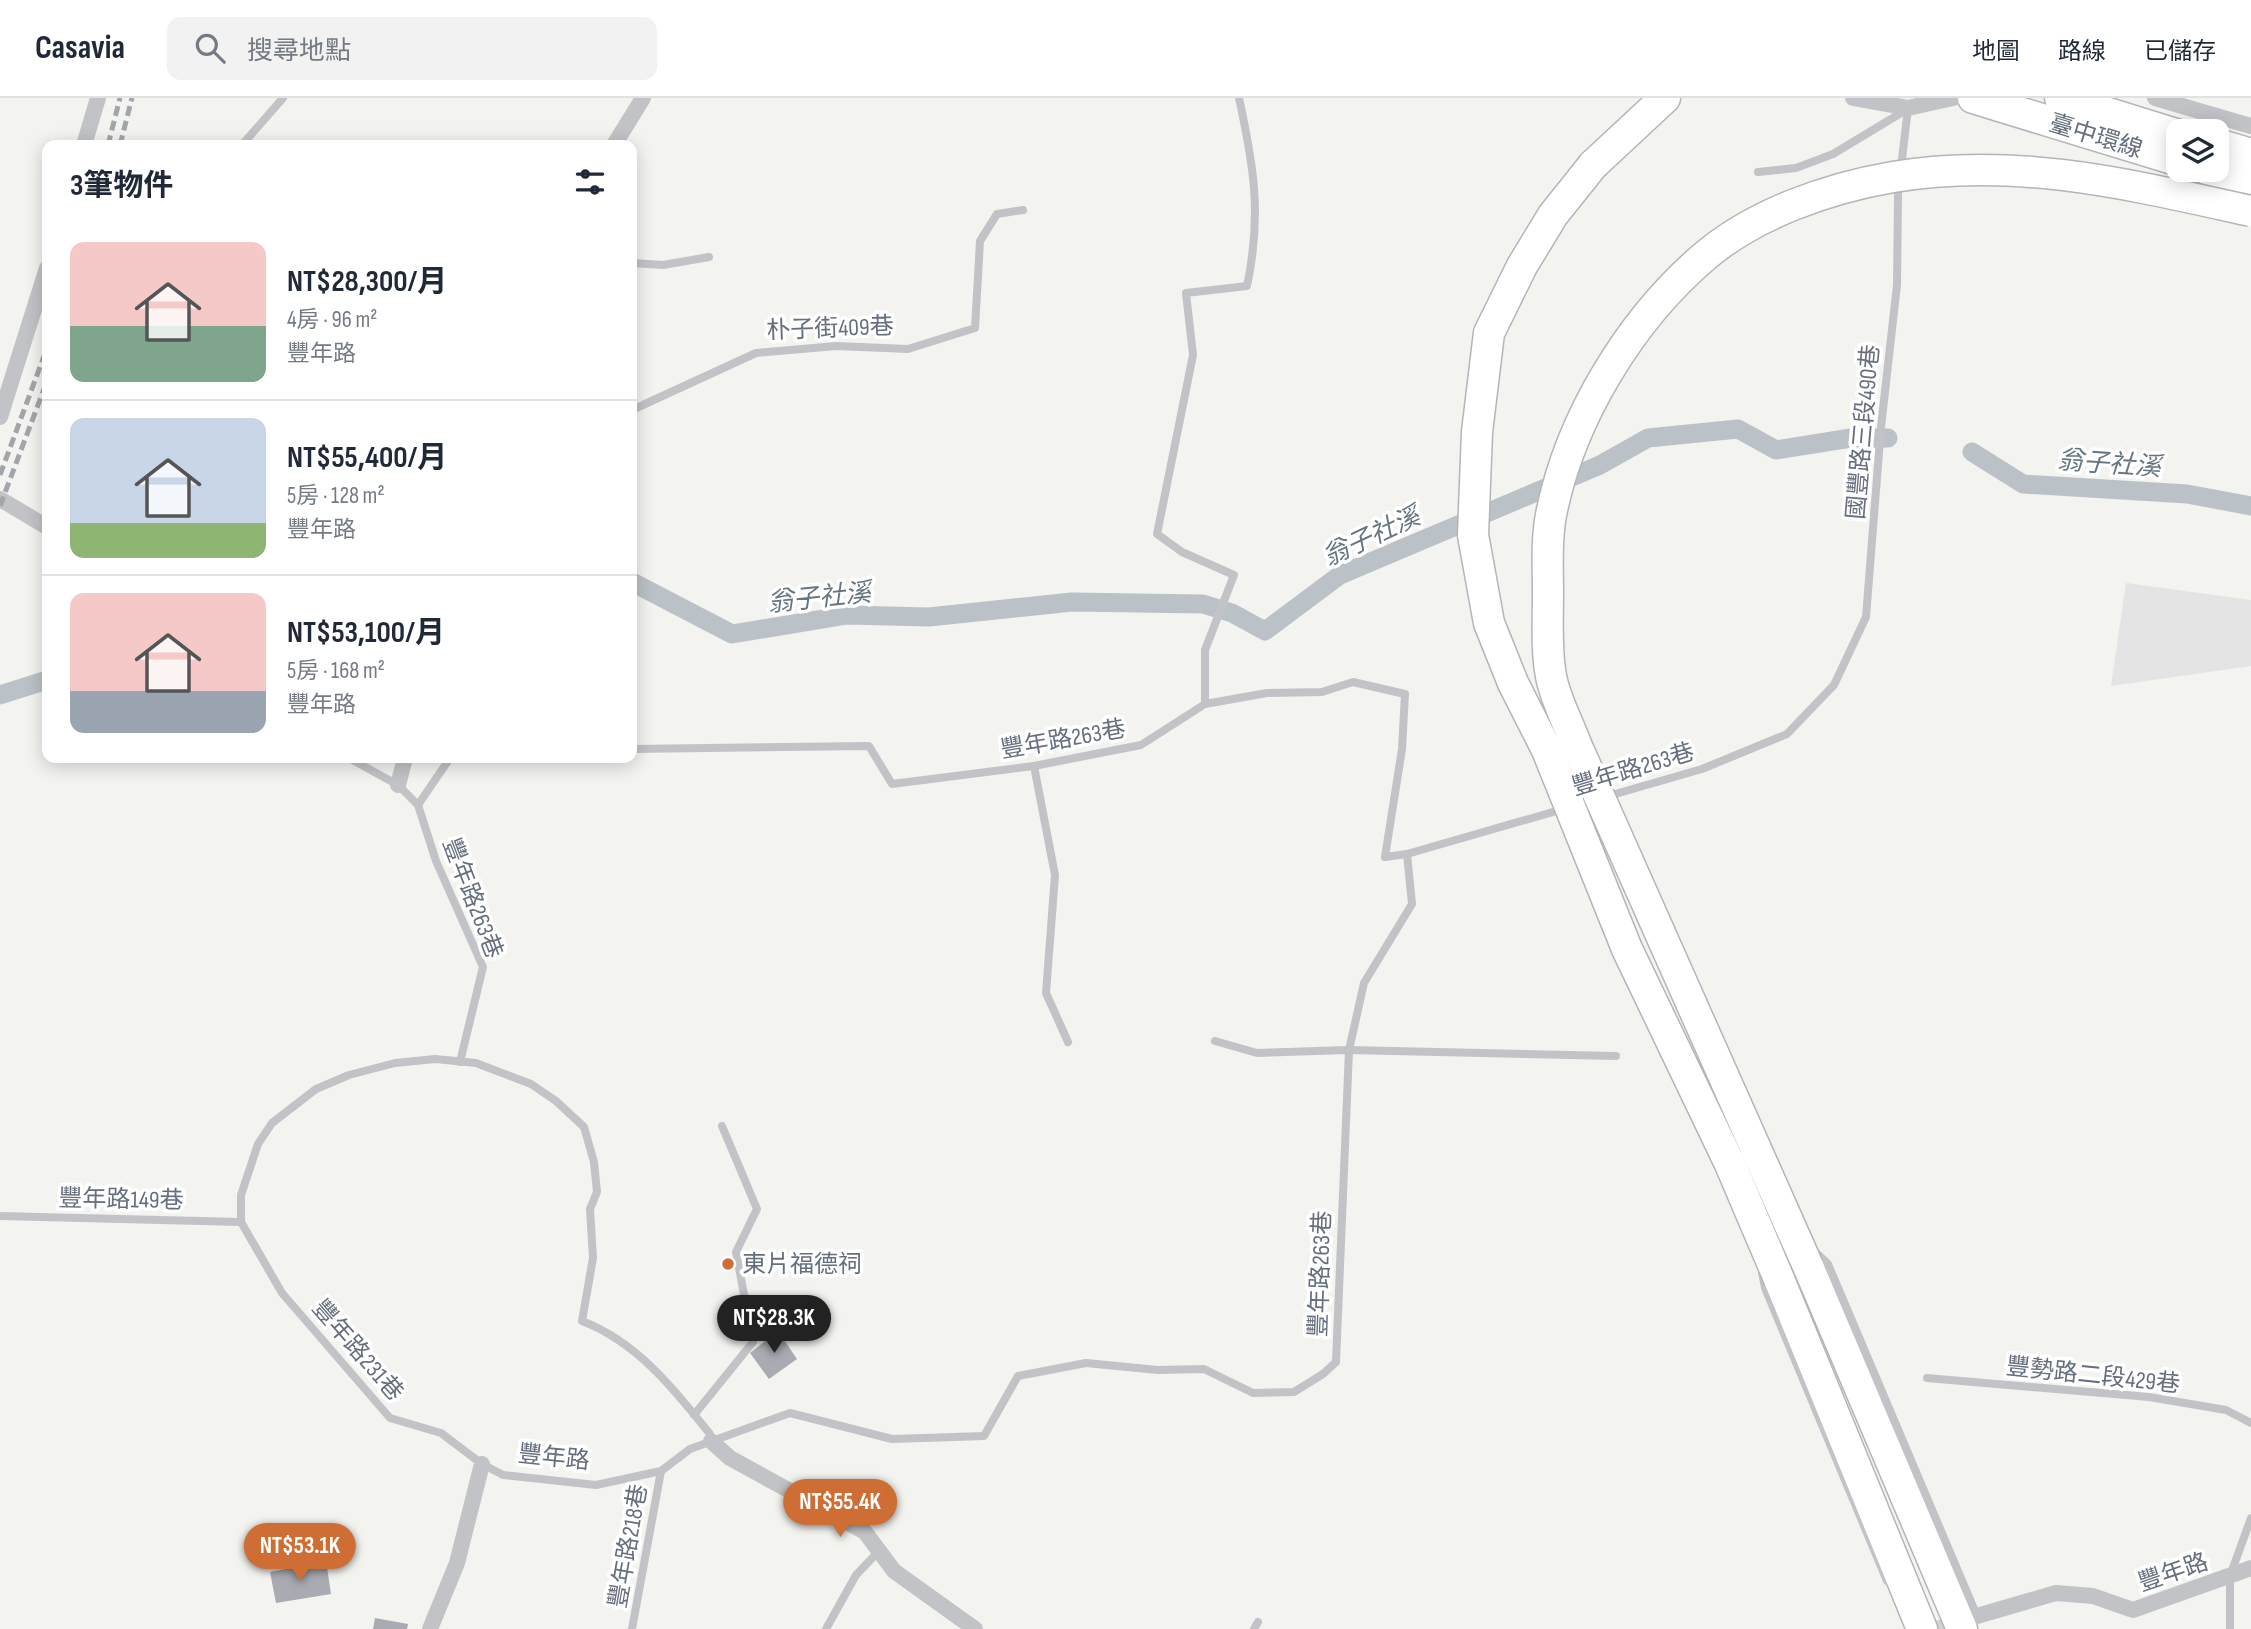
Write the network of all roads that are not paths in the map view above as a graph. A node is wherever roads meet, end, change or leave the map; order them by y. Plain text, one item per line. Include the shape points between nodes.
1 (97, 98) edge
2 (283, 98) edge
3 (643, 98) edge
4 (1239, 98) edge
5 (1665, 98) edge
6 (1853, 98) edge
7 (1954, 98) edge
8 (1973, 98) edge
9 (2060, 98) edge
10 (2067, 98) edge
11 (2155, 98) edge
12 (1908, 108) junction
13 (2251, 126) edge
14 (2166, 130) edge
15 (2166, 130) edge
16 (85, 140) edge
17 (246, 140) edge
18 (617, 140) edge
19 (2229, 149) edge
20 (2251, 155) edge
21 (2166, 157) edge
22 (2166, 163) edge
23 (1758, 172) dead end
24 (2229, 176) edge
25 (2225, 182) edge
26 (2251, 183) edge
27 (2251, 190) edge
28 (1023, 210) dead end
29 (2251, 211) edge
30 (709, 257) dead end
31 (637, 263) edge
32 (42, 284) edge
33 (637, 408) edge
34 (0, 417) edge
35 (0, 499) edge
36 (42, 524) edge
37 (1205, 704) junction
38 (1787, 734) joint
39 (637, 749) edge
40 (358, 763) edge
41 (404, 763) edge
42 (447, 763) edge
43 (1034, 766) junction
44 (398, 785) junction
45 (418, 804) junction
46 (1407, 854) junction
47 (1215, 1041) dead end
48 (1068, 1042) dead end
49 (1349, 1050) junction
50 (1616, 1056) dead end
51 (460, 1062) junction
52 (722, 1126) dead end
53 (0, 1216) edge
54 (241, 1222) junction
55 (1784, 1247) dead end
56 (1777, 1266) junction
57 (1927, 1378) dead end
58 (694, 1415) junction
59 (2251, 1423) edge
60 (711, 1441) junction
61 (482, 1464) junction
62 (661, 1471) junction
63 (2251, 1518) edge
64 (879, 1551) junction
65 (2251, 1568) edge
66 (2230, 1576) junction
67 (1891, 1591) dead end
68 (1970, 1621) edge
69 (430, 1629) edge
70 (632, 1629) edge
71 (826, 1629) edge
72 (975, 1629) edge
73 (1922, 1629) edge
74 (2230, 1629) edge

1 - 16 street
2 - 17 lane
3 - 18 street
4 - 37 lane via 1254,163 1256,242 1247,286 1186,293 1193,355 1157,534 1182,552 1234,575 1205,650
5 - 56 highway, bridge via 1593,165 1553,215 1489,334 1476,432 1473,535 1489,623 1513,683 1547,750 1628,949
6 - 12 street
7 - 12 street
7 - 22 street
8 - 21 highway, 臺中環線
9 - 14 highway, 臺中環線
10 - 15 highway
11 - 13 street
12 - 23 lane via 1833,154 1796,168
12 - 38 lane, 國豐路三段490巷 via 1898,193 1897,285 1866,617 1834,685
19 - 20 highway
24 - 26 highway
25 - 27 street
28 - 33 lane, 朴子街409巷 via 997,214 980,242 975,328 908,349 836,346 756,353
29 - 68 highway, bridge via 2138,186 2021,169 1920,173 1823,195 1765,219 1707,254 1625,348 1602,382 1571,451 1551,514 1551,677 1576,744
30 - 31 lane via 663,265
32 - 34 street
35 - 36 street
37 - 43 lane, 豐年路263巷 via 1142,745
37 - 46 lane, 豐年路263巷 via 1267,694 1322,692 1353,682 1405,694 1402,749 1385,857
38 - 46 lane, 豐年路263巷 via 1702,769
39 - 43 lane, 豐年路263巷 via 869,746 892,784
40 - 44 lane
41 - 44 street
42 - 45 lane
43 - 48 lane via 1055,875 1046,993
44 - 45 lane
45 - 51 lane, 豐年路263巷 via 436,861 483,967
46 - 49 lane, 豐年路263巷 via 1412,904 1364,983
47 - 49 lane via 1256,1053
49 - 50 lane
49 - 60 lane, 豐年路263巷 via 1336,1362 1294,1392 1253,1393 1203,1369 1086,1363 1018,1376 984,1436 892,1439 790,1413
51 - 54 lane via 395,1063 349,1075 292,1105 258,1144 241,1195
51 - 58 lane via 476,1063 531,1084 584,1127 597,1192 590,1209 593,1258 582,1321 600,1328 657,1370
52 - 58 lane via 757,1209 736,1252 753,1342
53 - 54 lane, 豐年路149巷
54 - 61 lane, 豐年路231巷 via 282,1293 390,1418 440,1433
55 - 68 lane via 1815,1249 1828,1264
56 - 67 lane via 1767,1260 1762,1272 1765,1288
56 - 73 highway
57 - 59 lane, 豐勢路二段429巷 via 2149,1397 2226,1410
58 - 60 lane
60 - 62 lane, 豐年路 via 690,1449
60 - 64 street via 730,1458 865,1532
61 - 62 lane, 豐年路 via 503,1475 596,1485
61 - 69 street, 豐年路 via 457,1563
62 - 70 lane, 豐年路218巷
63 - 66 lane
64 - 71 lane via 856,1575
64 - 72 street via 894,1571
65 - 66 street, 豐年路
66 - 68 street, 豐年路 via 2133,1610 2093,1596 2056,1593
66 - 74 lane

